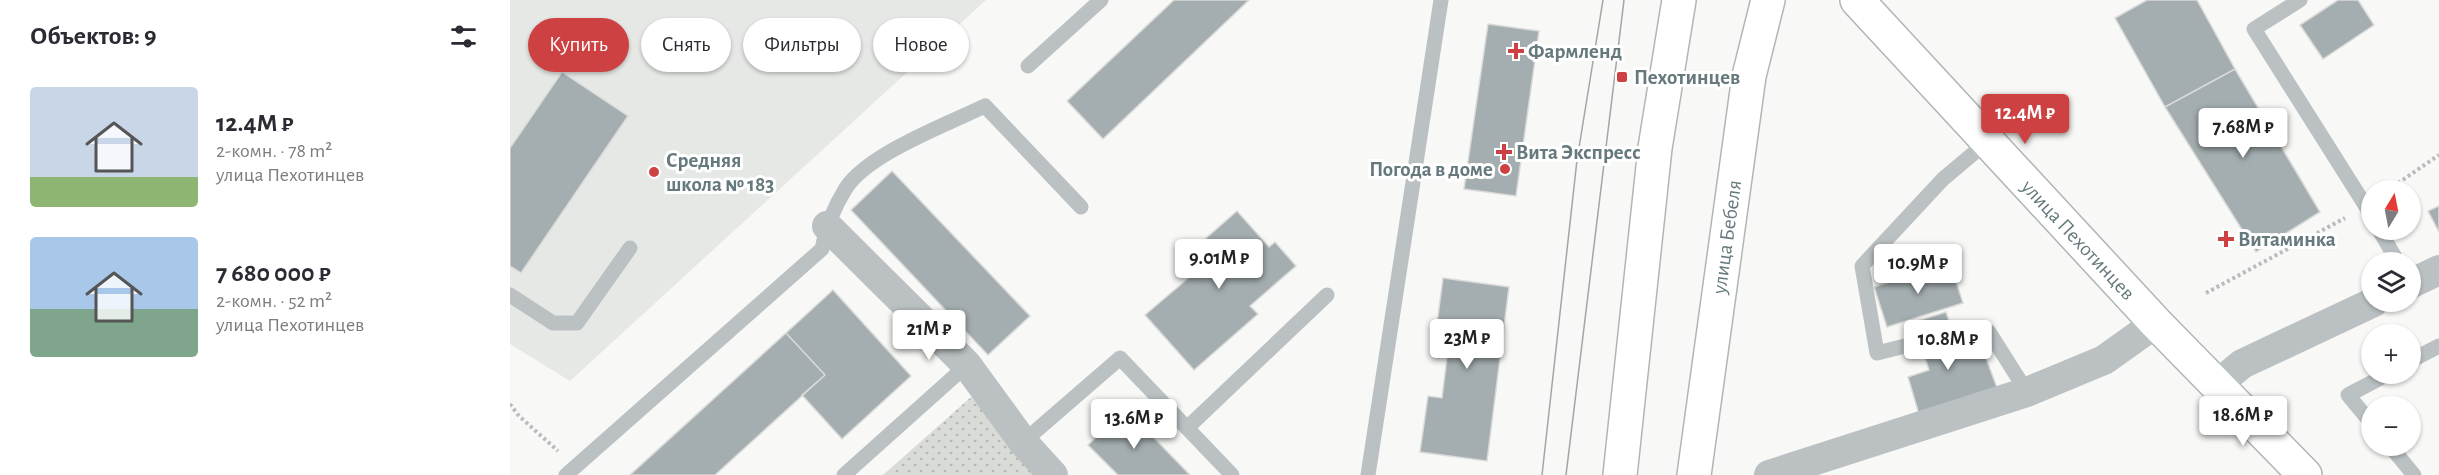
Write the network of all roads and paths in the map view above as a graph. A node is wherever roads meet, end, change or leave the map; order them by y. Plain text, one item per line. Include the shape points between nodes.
1 (1101, 0) edge
2 (1441, 0) edge
3 (1679, 0) edge
4 (1768, 0) edge
5 (1857, 0) edge
6 (2300, 0) edge
7 (1028, 66) dead end
8 (1987, 142) junction
9 (2439, 155) edge
10 (2403, 180) edge
11 (2361, 198) edge
12 (1080, 207) dead end
13 (2361, 215) edge
14 (826, 226) junction
15 (630, 248) dead end
16 (2439, 270) edge
17 (2421, 279) edge
18 (2206, 293) dead end
19 (510, 295) edge
20 (1327, 295) dead end
21 (2361, 308) edge
22 (2156, 323) junction
23 (1952, 334) dead end
24 (1921, 342) dead end
25 (2439, 346) edge
26 (2421, 355) edge
27 (967, 365) junction
28 (2218, 384) junction
29 (2369, 384) edge
30 (2027, 392) junction
31 (510, 404) edge
32 (2361, 411) edge
33 (1187, 428) junction
34 (1023, 442) junction
35 (2398, 456) edge
36 (571, 471) edge
37 (844, 475) edge
38 (1053, 475) edge
39 (1232, 475) edge
40 (1368, 475) edge
41 (1620, 475) edge
42 (1694, 475) edge
43 (1769, 475) edge
44 (2305, 475) edge
45 (2414, 475) edge

1 - 7 lane
2 - 40 lane
3 - 41 main road via 1654,148
4 - 42 main road, улица Бебеля via 1749,76
5 - 8 main road, улица Пехотинцев
6 - 11 lane via 2254,29
8 - 22 main road, улица Пехотинцев
8 - 24 lane via 1943,179 1862,266 1877,353
9 - 10 path
12 - 14 lane via 986,106 878,157 846,186
13 - 18 path
14 - 27 street
14 - 36 lane via 822,249
15 - 19 lane via 577,323 553,323
16 - 17 street
20 - 33 lane
21 - 28 street via 2242,364
22 - 28 main road, улица Пехотинцев
22 - 30 street via 2104,360
23 - 30 lane via 1989,332
25 - 26 lane
27 - 34 street
27 - 37 lane
28 - 44 main road, улица Пехотинцев
29 - 32 lane via 2348,395
30 - 43 street
31 - 36 path
33 - 34 lane via 1120,358
33 - 39 lane
34 - 38 street
35 - 45 lane

